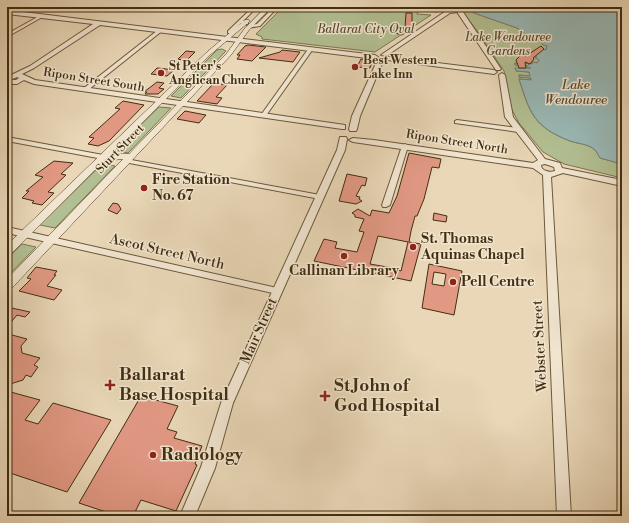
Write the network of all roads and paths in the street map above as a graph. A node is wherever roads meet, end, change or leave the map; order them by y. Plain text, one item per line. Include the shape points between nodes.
1 (255, 7) edge
2 (262, 7) edge
3 (269, 7) edge
4 (276, 7) edge
5 (457, 9) edge
6 (7, 12) edge
7 (42, 16) junction
8 (99, 23) junction
9 (245, 24) junction
10 (160, 31) junction
11 (230, 32) dead end
12 (7, 36) edge
13 (227, 39) junction
14 (239, 40) junction
15 (214, 49) junction
16 (311, 49) junction
17 (231, 52) junction
18 (382, 58) junction
19 (498, 72) junction
20 (13, 79) edge
21 (86, 89) junction
22 (161, 101) junction
23 (181, 104) junction
24 (263, 116) junction
25 (457, 122) dead end
26 (518, 130) junction
27 (348, 134) junction
28 (7, 139) edge
29 (404, 146) junction
30 (103, 157) junction
31 (126, 161) junction
32 (543, 161) junction
33 (536, 166) junction
34 (560, 170) junction
35 (547, 174) junction
36 (622, 183) edge
37 (320, 197) junction
38 (386, 205) dead end
39 (7, 230) edge
40 (25, 234) junction
41 (51, 240) junction
42 (7, 251) edge
43 (7, 286) edge
44 (277, 291) junction
45 (187, 516) edge
46 (564, 516) edge

1 - 9 street, Sturt Street
2 - 9 main road, Sturt Street
3 - 9 main road, Sturt Street
4 - 9 street, Sturt Street via 258,25
5 - 18 street via 448,12
5 - 19 street
6 - 7 street
7 - 8 street
7 - 12 street
8 - 10 street
8 - 20 street
9 - 11 street, Sturt Street
9 - 13 main road, Sturt Street
9 - 14 main road, Sturt Street
10 - 13 street
10 - 21 street
13 - 14 street
13 - 15 main road, Sturt Street
14 - 16 street
14 - 17 main road, Sturt Street
15 - 17 main road via 225,48
15 - 22 main road, Sturt Street
16 - 18 street
16 - 24 street
17 - 23 main road, Sturt Street
18 - 19 street
18 - 27 street
19 - 26 street via 509,115
20 - 21 street, Ripon Street South
21 - 22 street, Ripon Street South
22 - 23 street, Ripon Street South
22 - 30 main road, Sturt Street
23 - 24 street, Ripon Street North
23 - 31 main road, Sturt Street
24 - 27 street, Ripon Street North
25 - 26 street
26 - 32 street
27 - 29 street, Ripon Street North via 374,142
27 - 37 street, Mair Street
28 - 30 street
29 - 33 street, Ripon Street North
29 - 38 street
30 - 31 main road
30 - 31 main road
30 - 40 main road, Sturt Street
31 - 37 street
31 - 41 main road, Sturt Street
32 - 33 street
32 - 34 street via 554,163
33 - 35 street via 538,170
34 - 35 street via 558,173
34 - 36 street
35 - 46 street, Webster Street
37 - 44 street, Mair Street
39 - 40 street, Ascot Street North
40 - 41 street, Ascot Street North
40 - 42 main road, Sturt Street
41 - 43 main road, Sturt Street
41 - 44 street, Ascot Street North
44 - 45 street, Mair Street via 227,403 209,463

